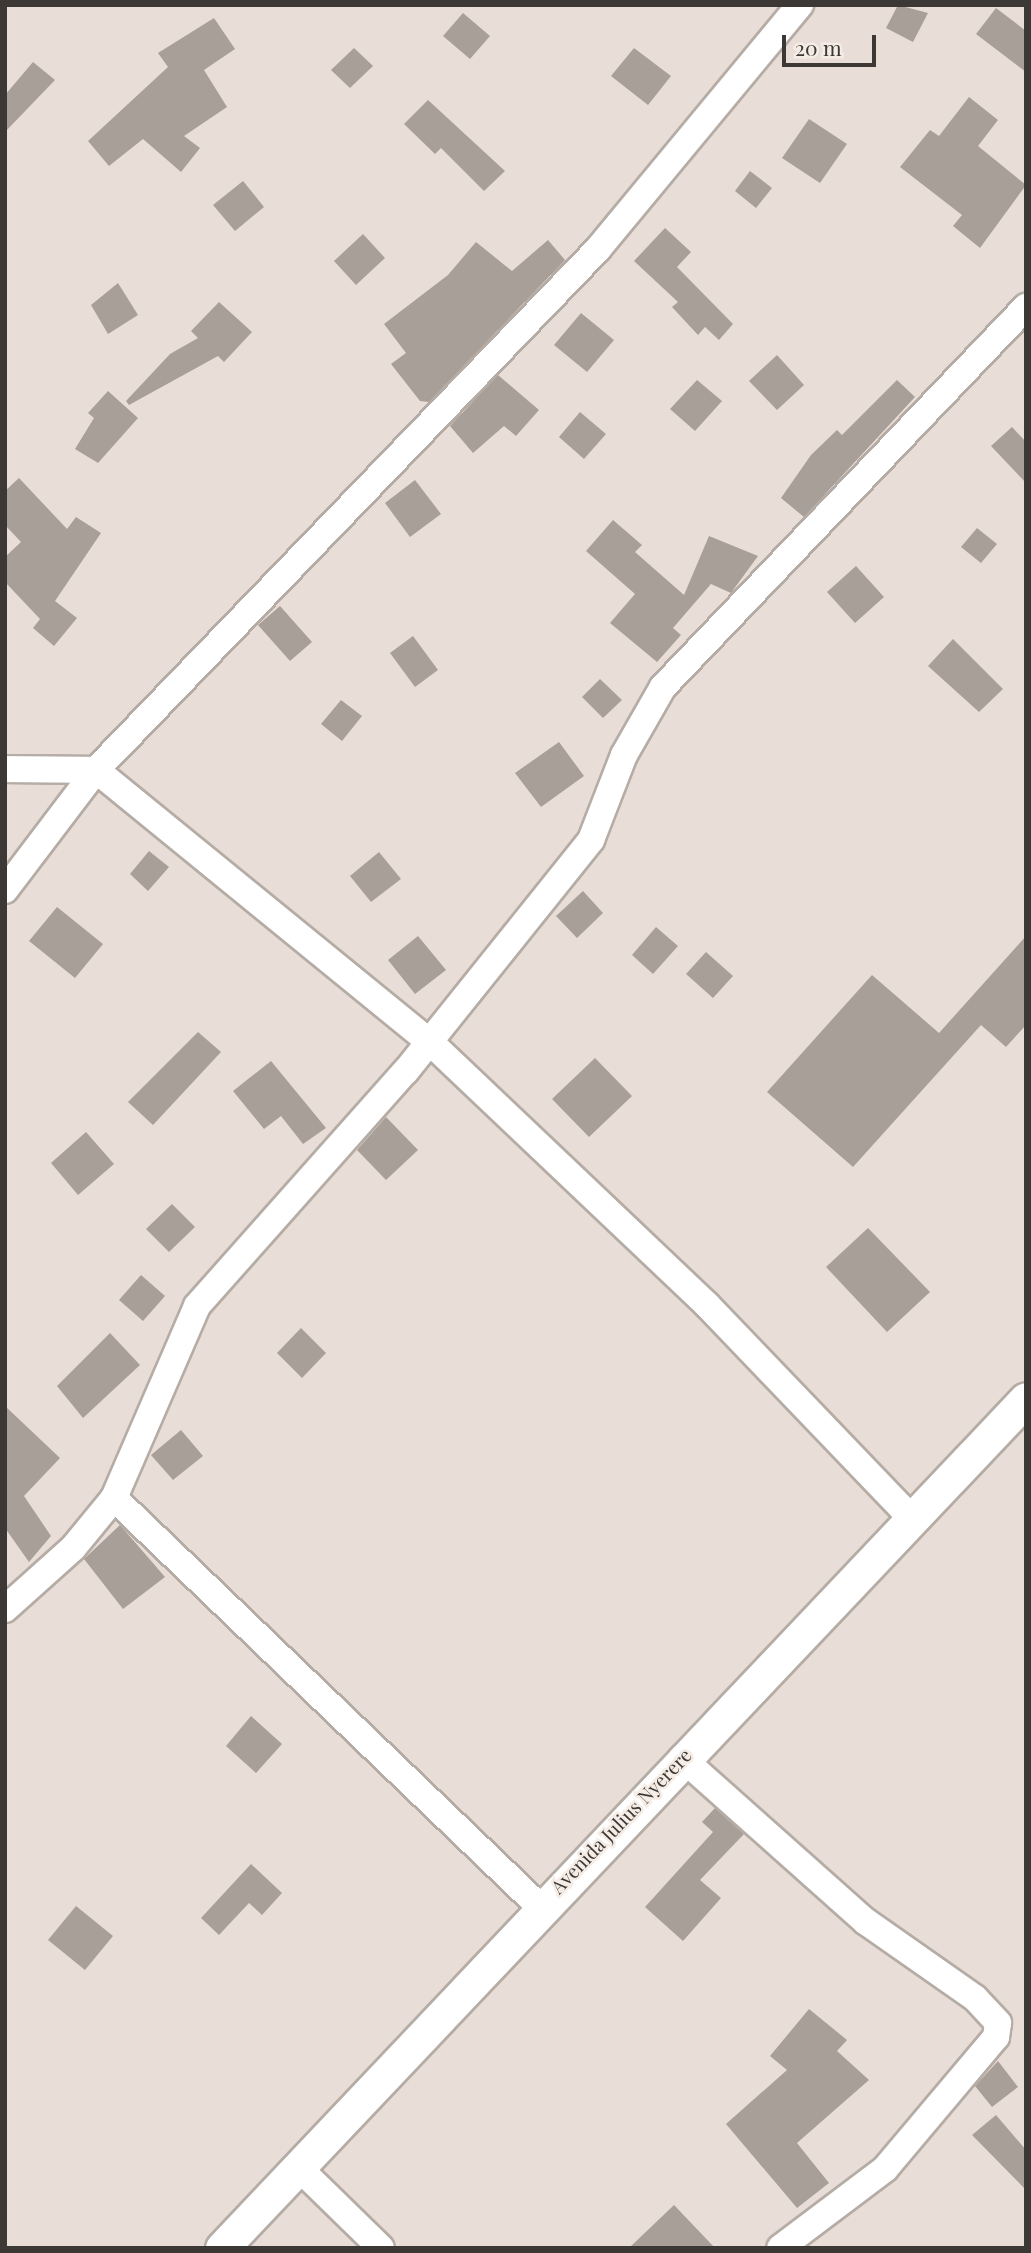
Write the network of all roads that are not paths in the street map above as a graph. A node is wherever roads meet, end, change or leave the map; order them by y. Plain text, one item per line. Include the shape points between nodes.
1 (800, 5) edge
2 (1026, 307) edge
3 (5, 769) edge
4 (96, 770) junction
5 (5, 890) edge
6 (430, 1042) junction
7 (1026, 1399) edge
8 (114, 1498) junction
9 (912, 1519) junction
10 (5, 1609) edge
11 (682, 1758) junction
12 (540, 1907) junction
13 (297, 2165) junction
14 (222, 2248) edge
15 (381, 2248) edge
16 (780, 2248) edge

1 - 4 street via 598,249
2 - 6 street via 663,687 624,755 591,840
3 - 4 street
4 - 5 street
4 - 6 street
6 - 8 street via 197,1306
6 - 9 street via 707,1306
7 - 9 street, Avenida Julius Nyerere
8 - 10 street via 73,1548
8 - 12 street
9 - 11 street, Avenida Julius Nyerere
11 - 12 street, Avenida Julius Nyerere
11 - 16 street via 865,1921 975,1998 998,2023 996,2037 886,2169
12 - 13 street, Avenida Julius Nyerere
13 - 14 street, Avenida Julius Nyerere
13 - 15 street

